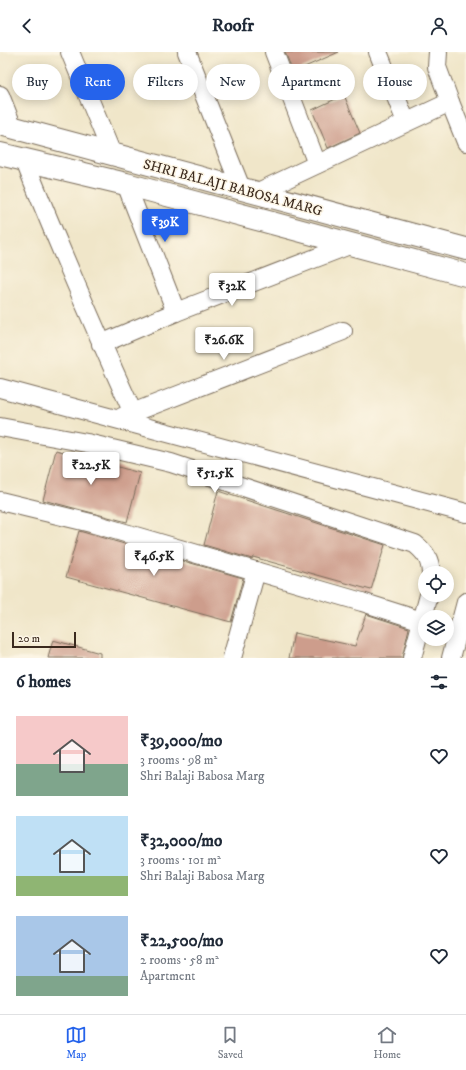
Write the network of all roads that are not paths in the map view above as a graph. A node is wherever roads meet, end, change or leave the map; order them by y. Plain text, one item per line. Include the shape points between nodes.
1 (70, 52) edge
2 (187, 52) edge
3 (274, 52) edge
4 (378, 52) edge
5 (438, 52) edge
6 (0, 95) edge
7 (450, 102) junction
8 (406, 122) junction
9 (6, 126) edge
10 (466, 142) edge
11 (0, 154) edge
12 (112, 154) junction
13 (24, 159) junction
14 (317, 164) junction
15 (126, 184) junction
16 (248, 191) junction
17 (352, 244) junction
18 (466, 249) edge
19 (466, 275) edge
20 (176, 312) junction
21 (343, 331) dead end
22 (102, 344) junction
23 (0, 388) edge
24 (133, 413) junction
25 (116, 420) junction
26 (0, 427) edge
27 (0, 501) edge
28 (466, 513) edge
29 (430, 566) edge
30 (256, 572) junction
31 (466, 602) edge
32 (418, 620) edge
33 (418, 636) edge
34 (232, 658) edge
35 (412, 658) edge
36 (451, 658) edge

1 - 12 street
2 - 16 street
3 - 14 street
4 - 8 street
5 - 7 street via 437,67
6 - 9 street
7 - 8 street
7 - 10 street
8 - 14 street
9 - 12 street, SHRI BALAJI BABOSA MARG
11 - 13 street, SHRI BALAJI BABOSA MARG
12 - 16 street, SHRI BALAJI BABOSA MARG
13 - 15 street, SHRI BALAJI BABOSA MARG
13 - 22 street
14 - 16 street
15 - 17 street, SHRI BALAJI BABOSA MARG
15 - 20 street
16 - 18 street, SHRI BALAJI BABOSA MARG
17 - 19 street, SHRI BALAJI BABOSA MARG
17 - 20 street
20 - 22 street
21 - 24 street
22 - 24 street
23 - 25 street
24 - 25 street
25 - 28 street
26 - 29 street via 88,443 171,463 416,544 424,552
27 - 30 street via 91,523
30 - 32 street
30 - 34 street
31 - 36 street
33 - 35 street

